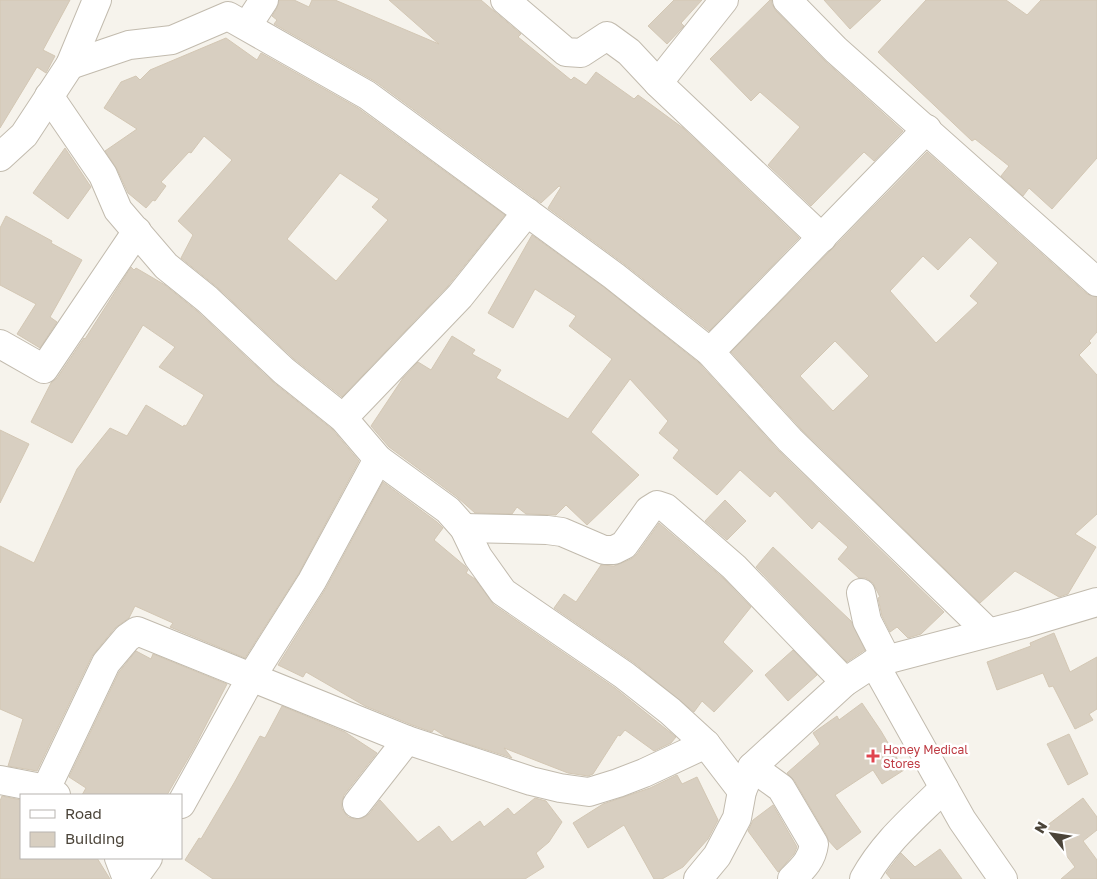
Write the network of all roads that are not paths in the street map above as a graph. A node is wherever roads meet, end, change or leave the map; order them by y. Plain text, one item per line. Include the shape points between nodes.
1 (96, 0) edge
2 (264, 0) edge
3 (505, 0) edge
4 (724, 0) edge
5 (787, 0) edge
6 (247, 26) junction
7 (70, 65) junction
8 (658, 83) junction
9 (49, 96) junction
10 (927, 129) junction
11 (0, 157) edge
12 (527, 212) junction
13 (136, 231) junction
14 (822, 238) junction
15 (1097, 282) edge
16 (0, 344) edge
17 (710, 352) junction
18 (343, 418) junction
19 (378, 459) junction
20 (464, 528) junction
21 (861, 593) dead end
22 (1097, 602) edge
23 (988, 632) junction
24 (881, 662) junction
25 (252, 676) junction
26 (846, 682) junction
27 (407, 740) junction
28 (706, 744) junction
29 (747, 779) junction
30 (0, 780) edge
31 (944, 788) junction
32 (51, 792) edge
33 (182, 802) edge
34 (357, 804) dead end
35 (119, 859) edge
36 (147, 859) edge
37 (127, 879) edge
38 (133, 879) edge
39 (698, 879) edge
40 (792, 879) edge
41 (864, 879) edge
42 (1003, 879) edge

1 - 7 street
2 - 6 street
3 - 8 street via 566,52 581,53 607,36 629,52
4 - 8 street
5 - 10 street via 836,50
6 - 7 street via 228,16 172,40 129,45
6 - 12 street via 367,95
7 - 9 street
8 - 14 street
9 - 11 street via 24,134
9 - 13 street via 103,175 118,210
10 - 14 street
10 - 15 street
12 - 17 street
12 - 18 street via 460,296
13 - 16 street via 44,370
13 - 18 street via 166,266 207,299 284,371
14 - 17 street
17 - 23 street via 790,440
18 - 19 street
19 - 20 street via 448,510
19 - 25 street via 312,580
20 - 26 street via 554,531 604,550 614,550 624,545 649,510 657,505 666,508 734,567
20 - 28 street via 478,557 502,592 624,675
21 - 24 street
22 - 23 street
23 - 24 street
24 - 26 street
24 - 31 street
25 - 27 street
25 - 32 street via 137,631 106,663
25 - 33 street
26 - 29 street
27 - 28 street via 531,781 589,792 644,773
27 - 34 street
28 - 29 street
29 - 39 street via 738,818 717,856
29 - 40 street via 781,788 814,844 808,862
30 - 32 street
31 - 41 street via 884,847
31 - 42 street
35 - 37 street
36 - 38 street

